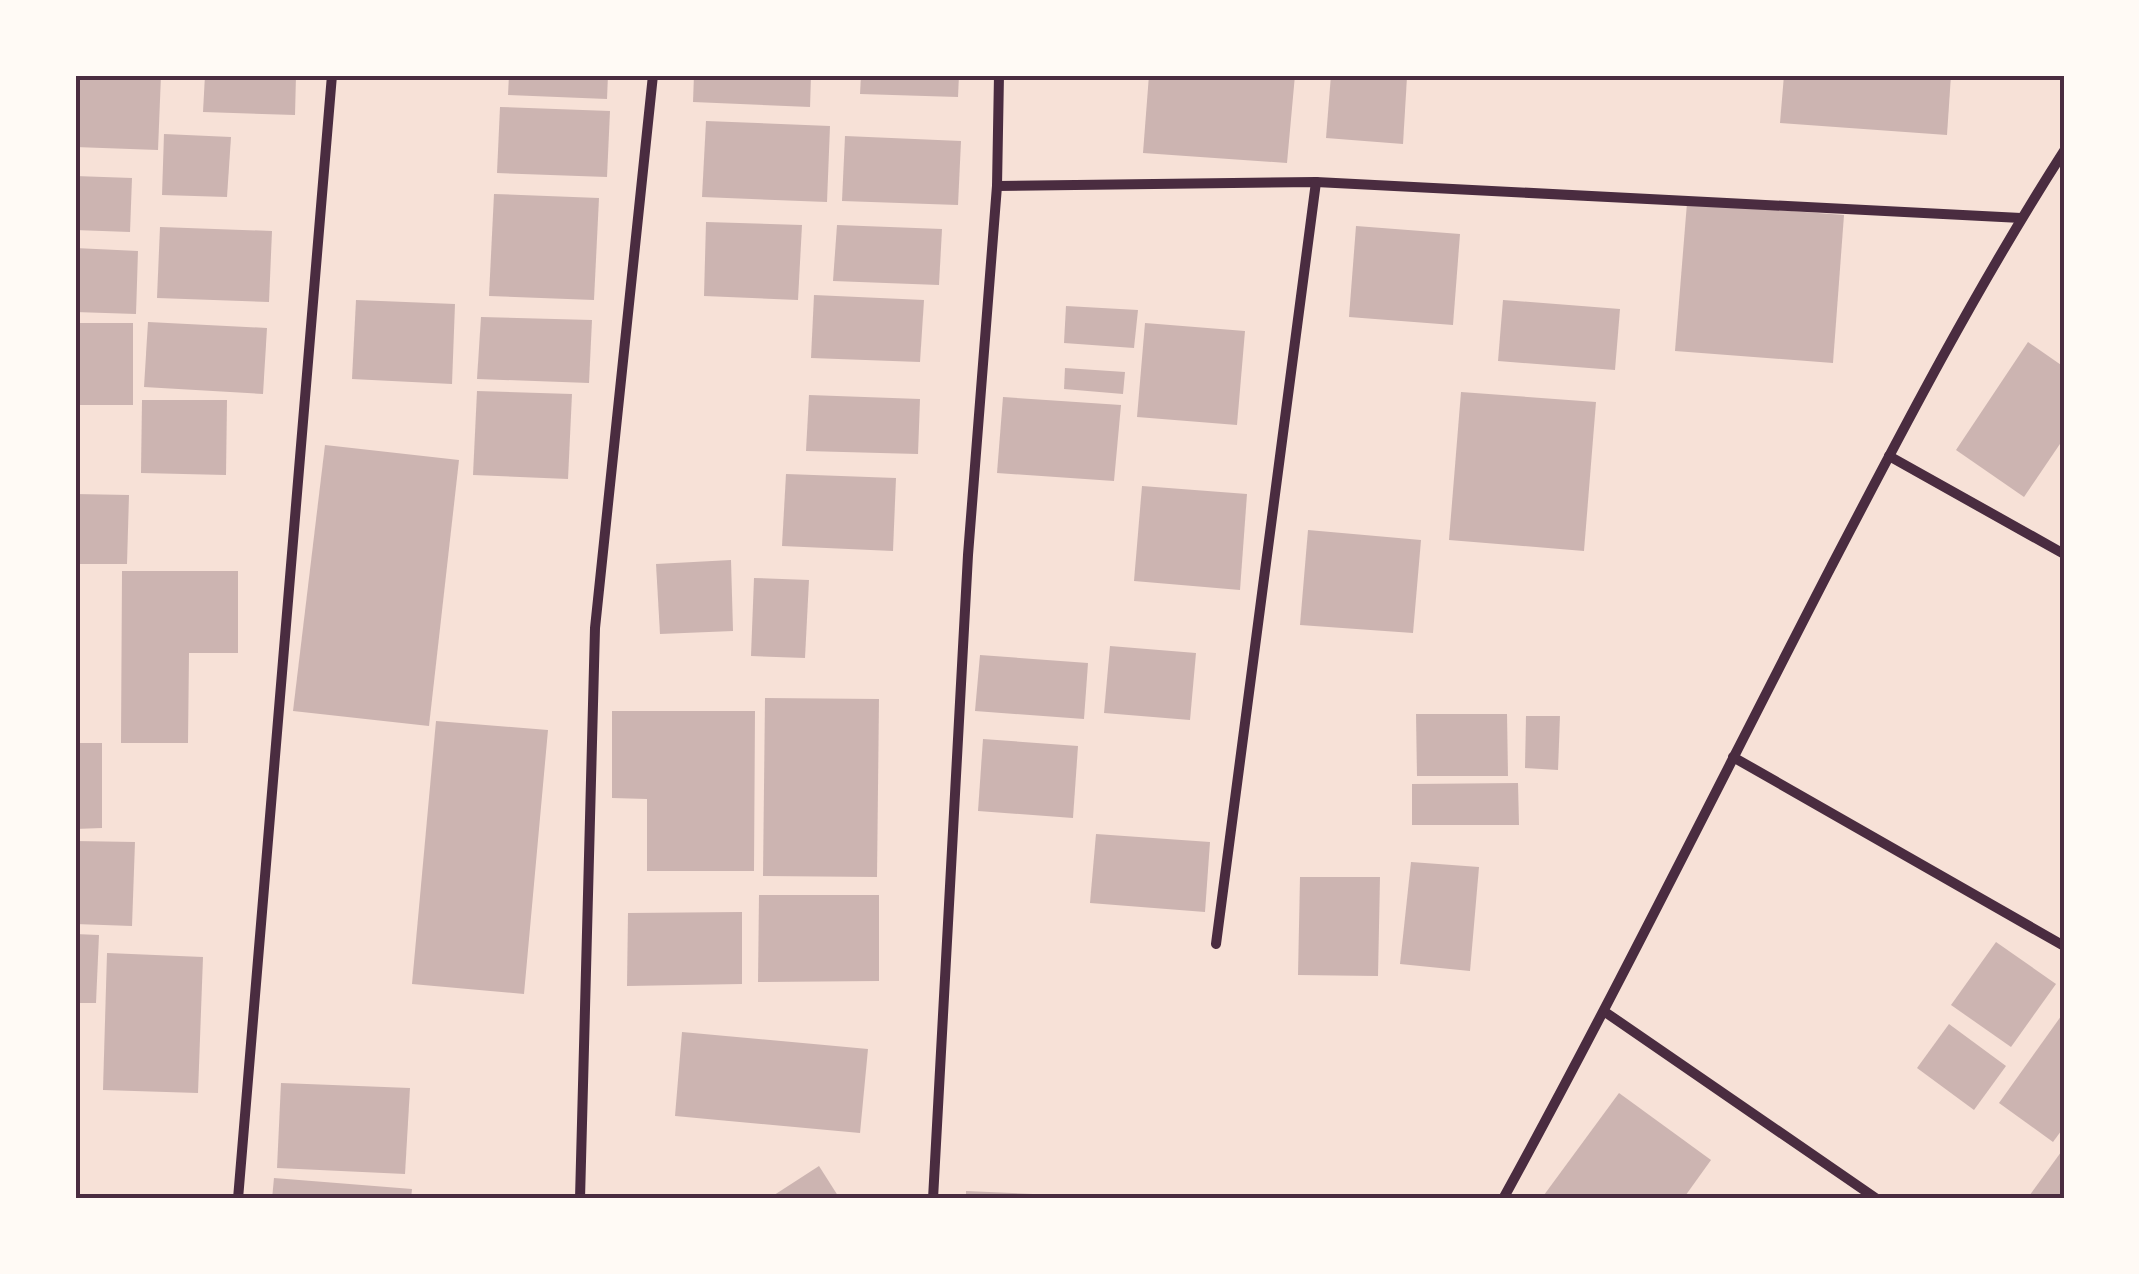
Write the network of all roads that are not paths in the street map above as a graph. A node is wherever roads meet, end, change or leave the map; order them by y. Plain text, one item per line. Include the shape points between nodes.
1 (332, 75) edge
2 (653, 75) edge
3 (1000, 75) edge
4 (2064, 151) edge
5 (1316, 182) junction
6 (997, 186) junction
7 (2021, 218) junction
8 (1889, 456) junction
9 (2064, 554) edge
10 (1733, 757) junction
11 (1216, 944) dead end
12 (2064, 946) edge
13 (1605, 1012) junction
14 (238, 1199) edge
15 (580, 1199) edge
16 (933, 1199) edge
17 (1503, 1199) edge
18 (1877, 1199) edge

1 - 14 street
2 - 15 street via 595,628
3 - 6 street
4 - 7 street
5 - 6 street
5 - 7 street
5 - 11 street
6 - 16 street via 968,556
7 - 8 street
8 - 9 street
8 - 10 street
10 - 12 street
10 - 13 street
13 - 17 street
13 - 18 street

